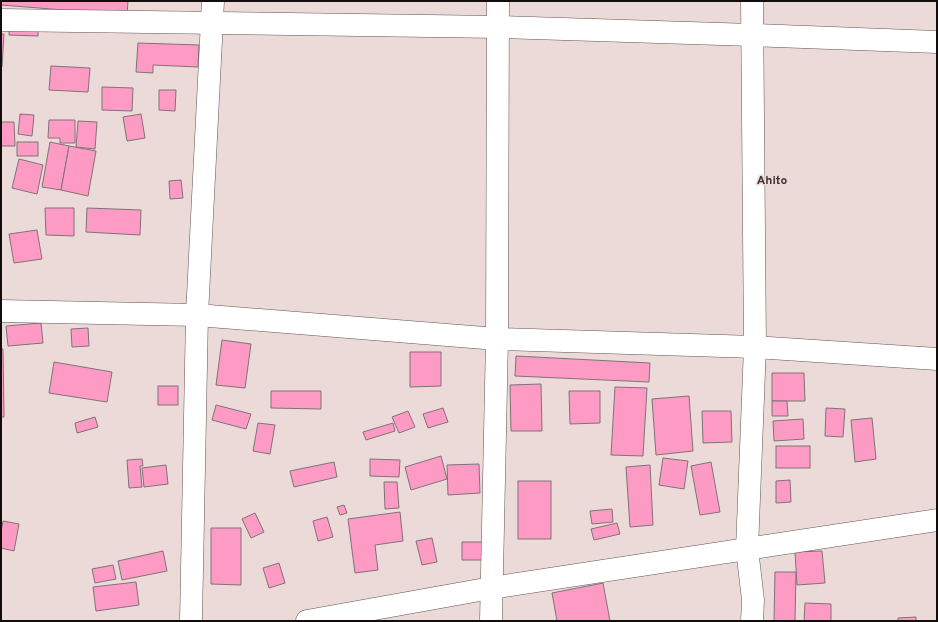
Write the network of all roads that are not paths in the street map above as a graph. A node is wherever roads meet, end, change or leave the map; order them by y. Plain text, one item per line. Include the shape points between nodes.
1 (213, 1) edge
2 (498, 1) edge
3 (752, 1) edge
4 (1, 20) edge
5 (212, 23) junction
6 (498, 27) junction
7 (752, 35) junction
8 (937, 42) edge
9 (1, 311) edge
10 (197, 314) junction
11 (496, 339) junction
12 (755, 346) junction
13 (937, 359) edge
14 (937, 520) edge
15 (747, 549) junction
16 (491, 588) junction
17 (191, 621) edge
18 (307, 621) edge
19 (491, 621) edge
20 (752, 621) edge

1 - 5 street
2 - 6 street
3 - 7 street
4 - 5 street
5 - 6 street
5 - 10 street
6 - 7 street
6 - 11 street
7 - 8 street
7 - 12 street
9 - 10 street
10 - 11 street
10 - 17 street
11 - 12 street
11 - 16 street
12 - 13 street
12 - 15 street
14 - 15 street
15 - 16 street
15 - 20 street via 753,600
16 - 18 street
16 - 19 street

